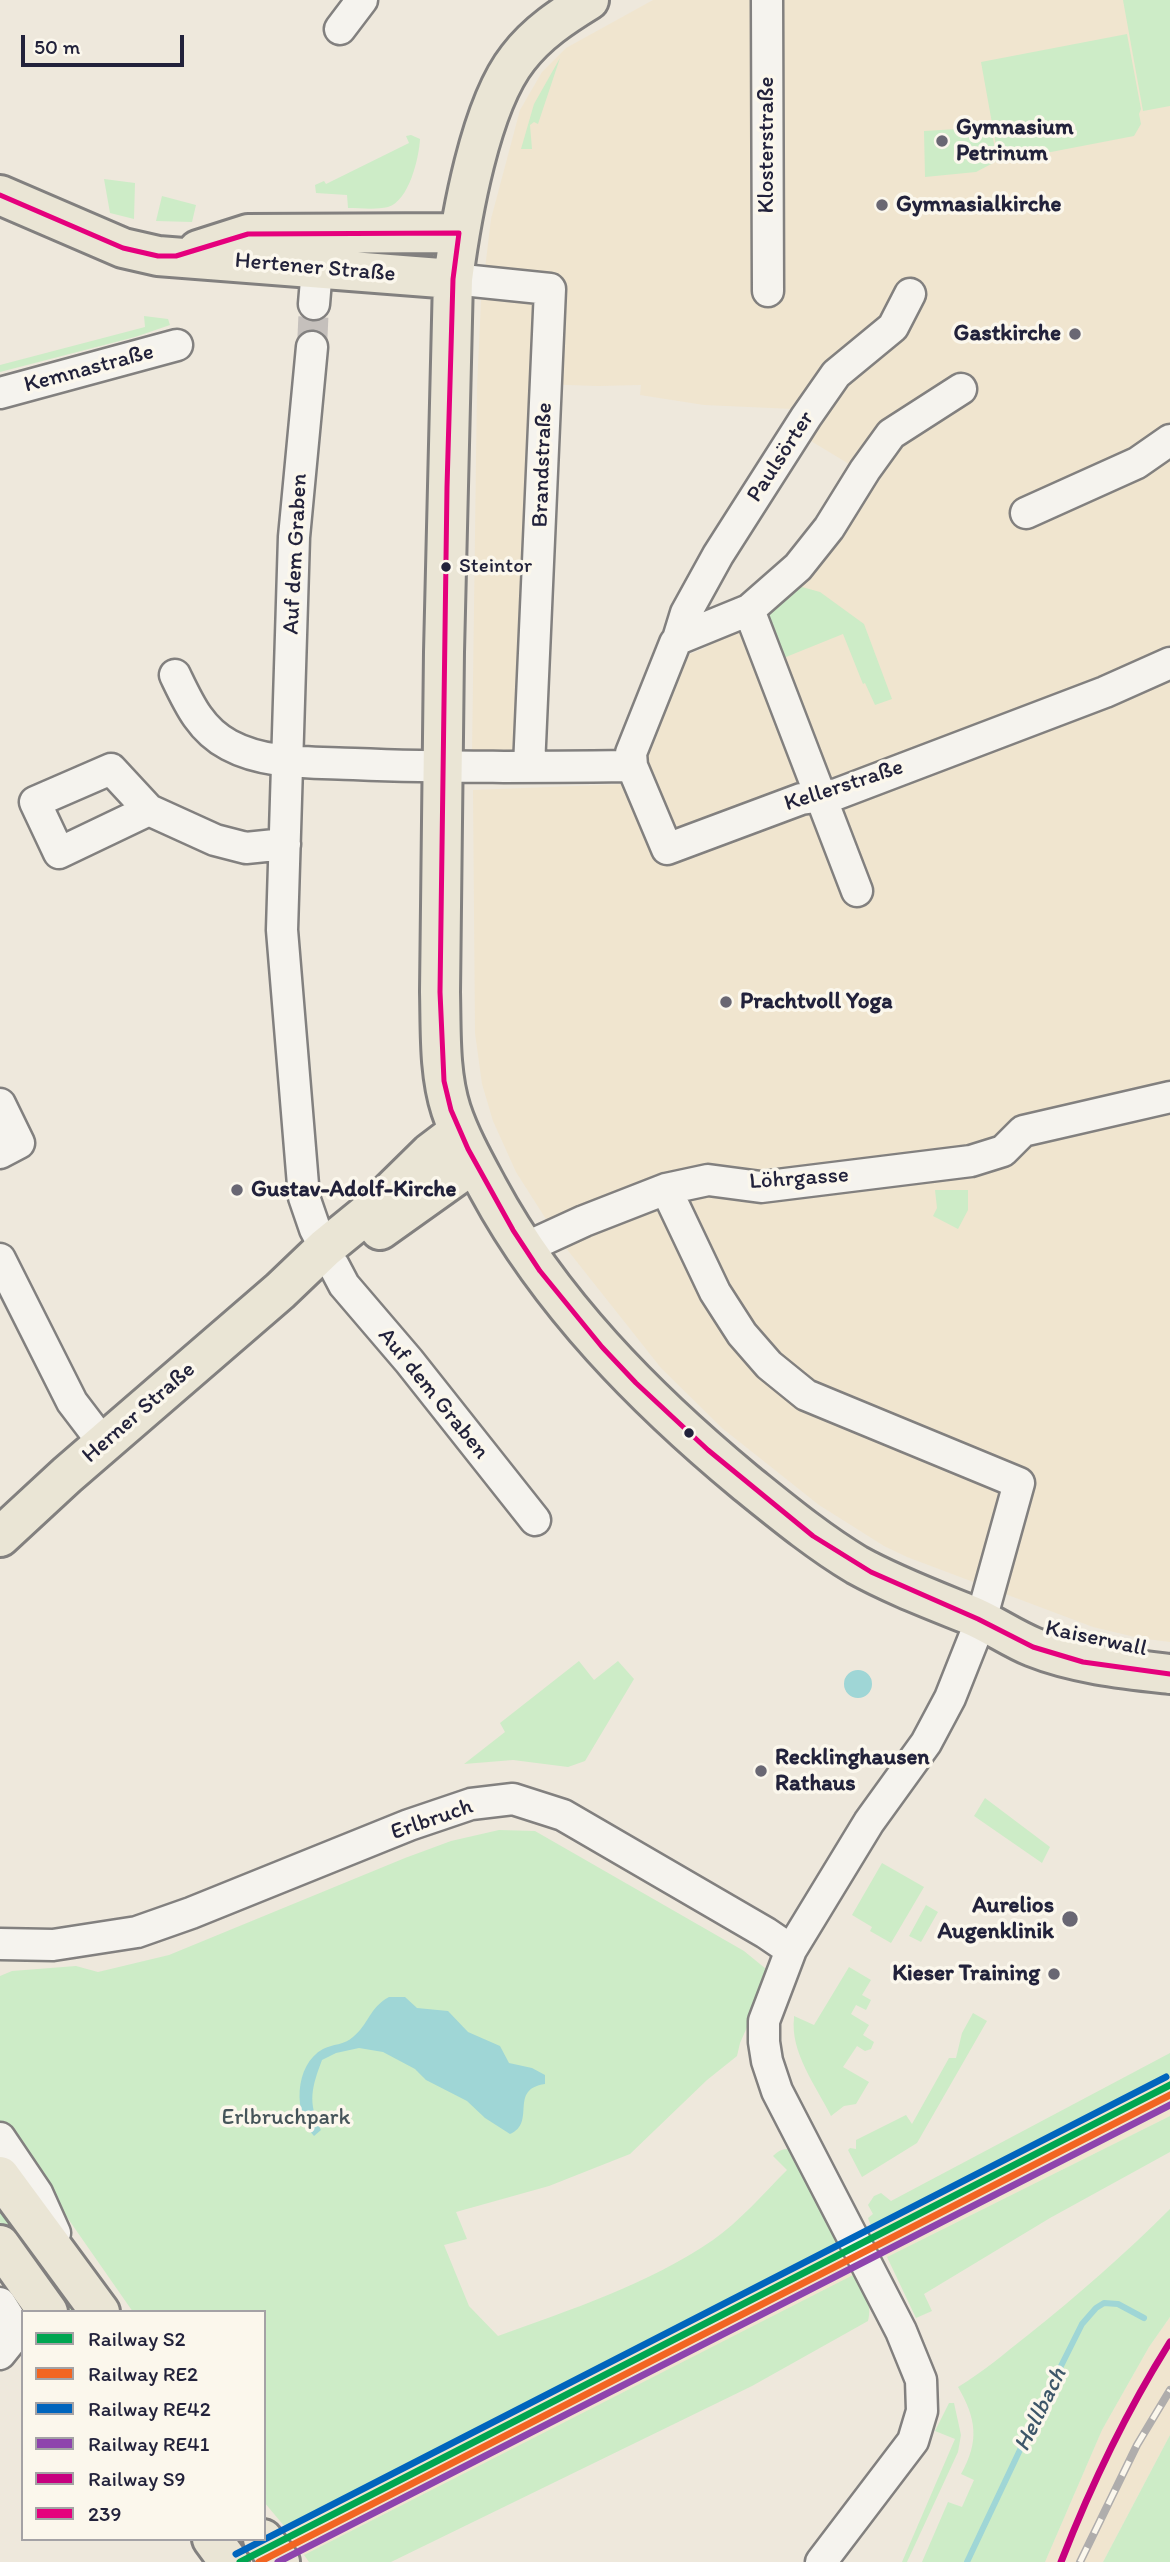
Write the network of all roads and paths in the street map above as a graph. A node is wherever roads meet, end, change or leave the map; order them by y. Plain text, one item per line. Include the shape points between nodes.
1 (362, 0) edge
2 (588, 0) edge
3 (767, 0) edge
4 (340, 29) dead end
5 (0, 195) edge
6 (459, 233) junction
7 (176, 256) junction
8 (453, 279) junction
9 (768, 291) dead end
10 (909, 294) dead end
11 (177, 345) dead end
12 (312, 347) tunnel mouth
13 (961, 389) dead end
14 (0, 393) edge
15 (1170, 440) edge
16 (1026, 513) dead end
17 (749, 610) junction
18 (678, 639) junction
19 (1170, 663) edge
20 (175, 675) dead end
21 (288, 761) junction
22 (443, 766) junction
23 (632, 766) junction
24 (529, 767) junction
25 (821, 796) junction
26 (149, 810) dead end
27 (285, 844) junction
28 (857, 891) dead end
29 (1170, 1097) edge
30 (0, 1104) edge
31 (466, 1147) junction
32 (0, 1153) edge
33 (666, 1189) junction
34 (523, 1249) junction
35 (330, 1257) junction
36 (0, 1259) edge
37 (104, 1444) junction
38 (535, 1520) dead end
39 (0, 1537) edge
40 (981, 1620) junction
41 (1170, 1653) edge
42 (1170, 1674) edge
43 (0, 1944) edge
44 (53, 1945) junction
45 (791, 1950) junction
46 (0, 1961) edge
47 (0, 2138) edge
48 (0, 2176) edge
49 (0, 2245) edge
50 (74, 2275) junction
51 (0, 2303) edge
52 (47, 2310) edge
53 (99, 2310) edge
54 (0, 2354) edge
55 (213, 2541) edge
56 (264, 2541) edge
57 (229, 2562) edge
58 (280, 2562) edge
59 (821, 2562) edge

1 - 4 street
2 - 6 main road, Kaiserwall via 544,30 508,73 480,145
3 - 9 street, Klosterstraße
5 - 7 main road, Hertener Straße via 123,248
6 - 7 main road, Hertener Straße via 248,234
6 - 8 main road, Kaiserwall
7 - 8 main road, Hertener Straße via 315,286
8 - 22 main road, Kaiserwall
8 - 24 street, Brandstraße via 550,289
10 - 18 street, Paulsörter via 893,327 836,374 806,417 718,555 686,612
11 - 14 street, Kemnastraße
12 - 21 street, Auf dem Graben via 294,537
13 - 17 street via 891,434 798,567
15 - 16 street via 1137,463
17 - 18 street
17 - 25 street
18 - 23 street, Paulsörter via 631,752
19 - 25 street, Kellerstraße via 1105,692 837,794
20 - 21 street via 195,717 226,744 253,756
21 - 22 street
21 - 27 street, Auf dem Graben
22 - 24 street
22 - 31 main road, Kaiserwall via 441,1039 450,1106
23 - 24 street
23 - 25 street, Kellerstraße via 667,849 801,799
25 - 28 street
26 - 27 street via 215,840 246,848
27 - 35 street, Auf dem Graben via 282,930 304,1197
29 - 33 street, Löhrgasse via 1023,1131 1003,1151 971,1161 761,1186 708,1180
30 - 32 street via 19,1143
31 - 34 main road, Kaiserwall
31 - 35 main road, Herner Straße via 430,1153
33 - 34 street, Löhrgasse
33 - 40 street via 715,1292 742,1335 769,1365 806,1395 1019,1483
34 - 40 main road, Kaiserwall via 641,1389 753,1489 859,1566
35 - 37 main road, Herner Straße via 280,1291
35 - 38 street, Auf dem Graben via 344,1285
36 - 37 street via 72,1402
37 - 39 main road, Herner Straße
40 - 41 main road, Kaiserwall
40 - 42 main road, Kaiserwall via 1033,1647
40 - 45 street via 950,1698 926,1743 869,1822
43 - 44 street, Erlbruch
44 - 45 street, Erlbruch via 137,1932 409,1825 471,1804 513,1799 563,1815
44 - 46 street, Erlbruch
45 - 59 street via 764,2021 767,2061 777,2091 910,2349 921,2380 922,2411 913,2441
47 - 50 street via 37,2193
48 - 50 main road
49 - 52 main road
50 - 53 main road
51 - 54 street via 15,2327
55 - 57 main road
56 - 58 main road

